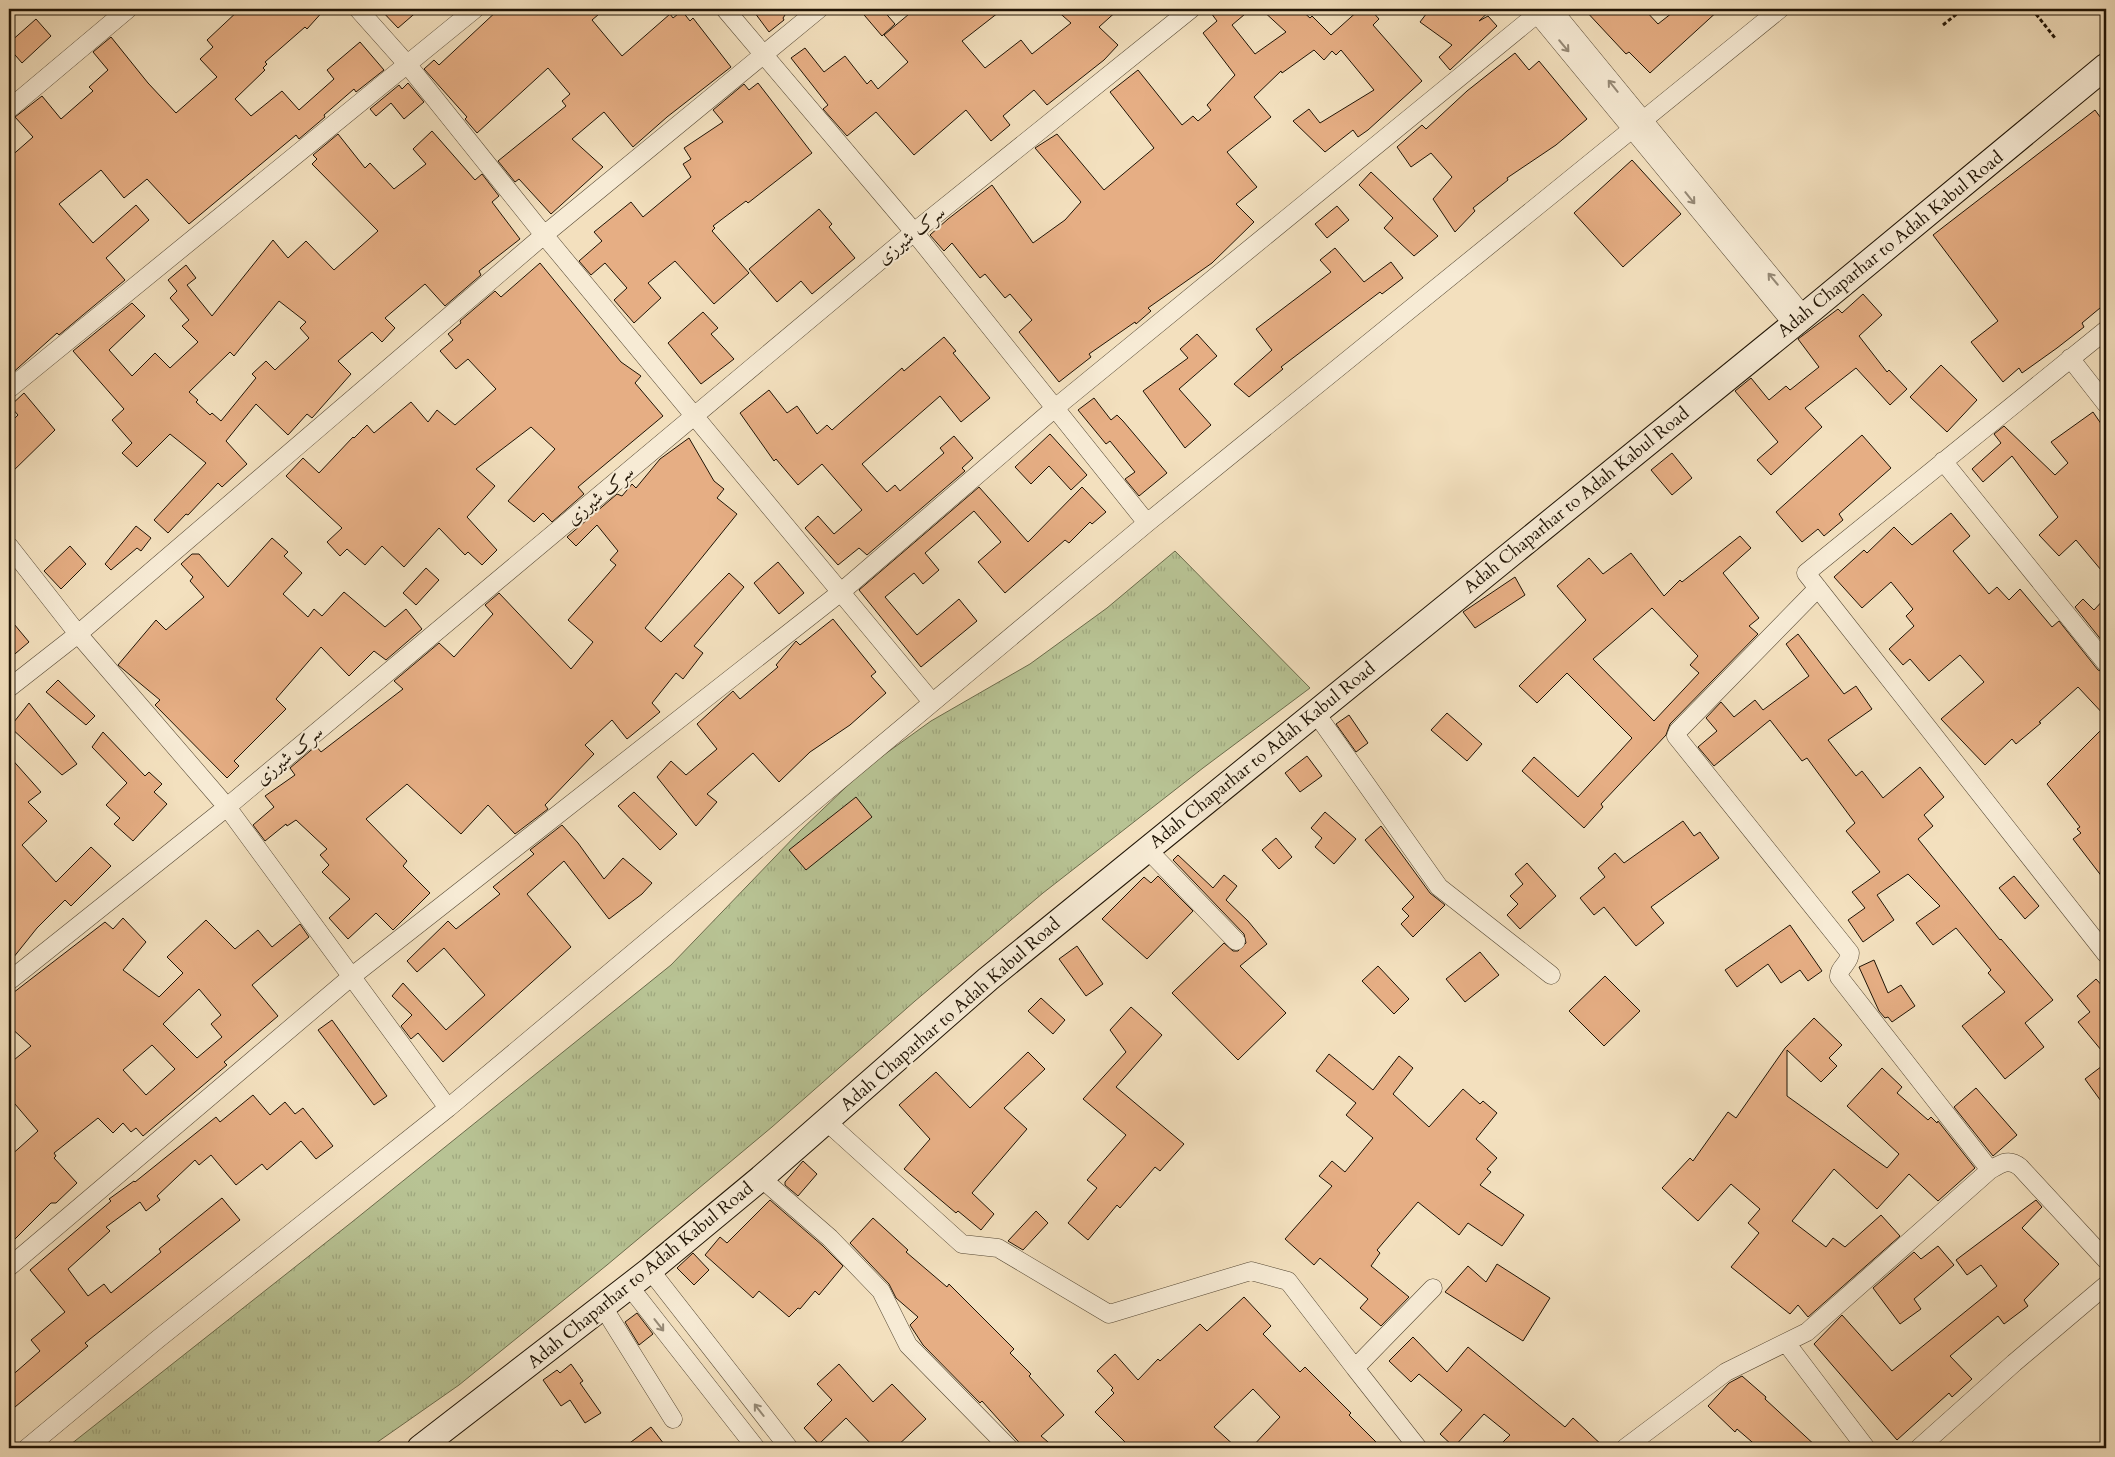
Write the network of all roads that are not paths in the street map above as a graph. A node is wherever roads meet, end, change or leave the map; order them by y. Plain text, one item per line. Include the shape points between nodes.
1 (128, 9) edge
2 (358, 9) edge
3 (475, 9) edge
4 (725, 9) edge
5 (820, 9) edge
6 (1191, 9) edge
7 (1780, 9) edge
8 (1541, 10) edge
9 (763, 55) junction
10 (407, 64) junction
11 (2106, 66) edge
12 (9, 109) edge
13 (1637, 125) junction
14 (914, 232) junction
15 (544, 234) junction
16 (1798, 320) junction
17 (2106, 330) edge
18 (2070, 358) junction
19 (9, 389) edge
20 (2106, 404) edge
21 (1055, 408) junction
22 (695, 416) junction
23 (1943, 462) junction
24 (1147, 523) junction
25 (9, 546) edge
26 (1818, 588) junction
27 (840, 592) junction
28 (78, 634) junction
29 (2106, 663) edge
30 (9, 688) edge
31 (932, 702) junction
32 (1315, 712) junction
33 (227, 807) junction
34 (1147, 849) junction
35 (1236, 941) dead end
36 (2106, 954) edge
37 (1551, 975) dead end
38 (351, 977) junction
39 (9, 981) edge
40 (448, 1108) junction
41 (826, 1121) junction
42 (1990, 1170) junction
43 (762, 1178) junction
44 (2106, 1260) edge
45 (9, 1267) edge
46 (650, 1270) junction
47 (2106, 1285) edge
48 (629, 1286) junction
49 (1433, 1288) dead end
50 (604, 1307) junction
51 (1787, 1344) junction
52 (1355, 1368) junction
53 (673, 1419) dead end
54 (27, 1448) edge
55 (420, 1448) edge
56 (756, 1448) edge
57 (789, 1448) edge
58 (1009, 1448) edge
59 (1418, 1448) edge
60 (1625, 1448) edge
61 (1866, 1448) edge
62 (1919, 1448) edge

1 - 12 street
2 - 10 street
3 - 10 street
4 - 9 street
5 - 9 street
6 - 14 street, سرک شیرزی
7 - 13 street
8 - 13 street
8 - 21 street
9 - 14 street
9 - 15 street
10 - 15 street
10 - 19 street
11 - 16 main road, Adah Chaparhar to Adah Kabul Road
13 - 16 street
13 - 24 street
14 - 21 street
14 - 22 street, سرک شیرزی
15 - 22 street
15 - 28 street
16 - 32 main road, Adah Chaparhar to Adah Kabul Road
17 - 18 street
18 - 20 street
18 - 23 street
21 - 24 street
21 - 27 street
22 - 27 street
22 - 33 street, سرک شیرزی
23 - 26 street via 1806,573
23 - 29 street
24 - 31 street
25 - 28 street
26 - 36 street
26 - 42 street via 1676,736 1850,953 1839,977
27 - 31 street
27 - 38 street
28 - 30 street
28 - 33 street
31 - 40 street
32 - 34 main road, Adah Chaparhar to Adah Kabul Road
32 - 37 street via 1439,887
33 - 38 street
33 - 39 street, سرک شیرزی
34 - 35 street
34 - 41 main road, Adah Chaparhar to Adah Kabul Road via 988,979
38 - 40 street
38 - 45 street
40 - 54 street
41 - 43 main road, Adah Chaparhar to Adah Kabul Road
41 - 52 street via 962,1244 998,1248 1110,1314 1251,1271 1288,1281
42 - 44 street via 2006,1161 2014,1162
42 - 51 street via 1807,1332
43 - 46 main road, Adah Chaparhar to Adah Kabul Road
43 - 58 street via 830,1238 880,1291 908,1346
46 - 48 main road, Adah Chaparhar to Adah Kabul Road
57 -> 46 street
47 - 62 street
48 - 50 main road, Adah Chaparhar to Adah Kabul Road
48 -> 56 street
49 - 52 street
50 - 53 street
50 - 55 main road, Adah Chaparhar to Adah Kabul Road
51 - 60 street via 1726,1372
51 - 61 street
52 - 59 street

